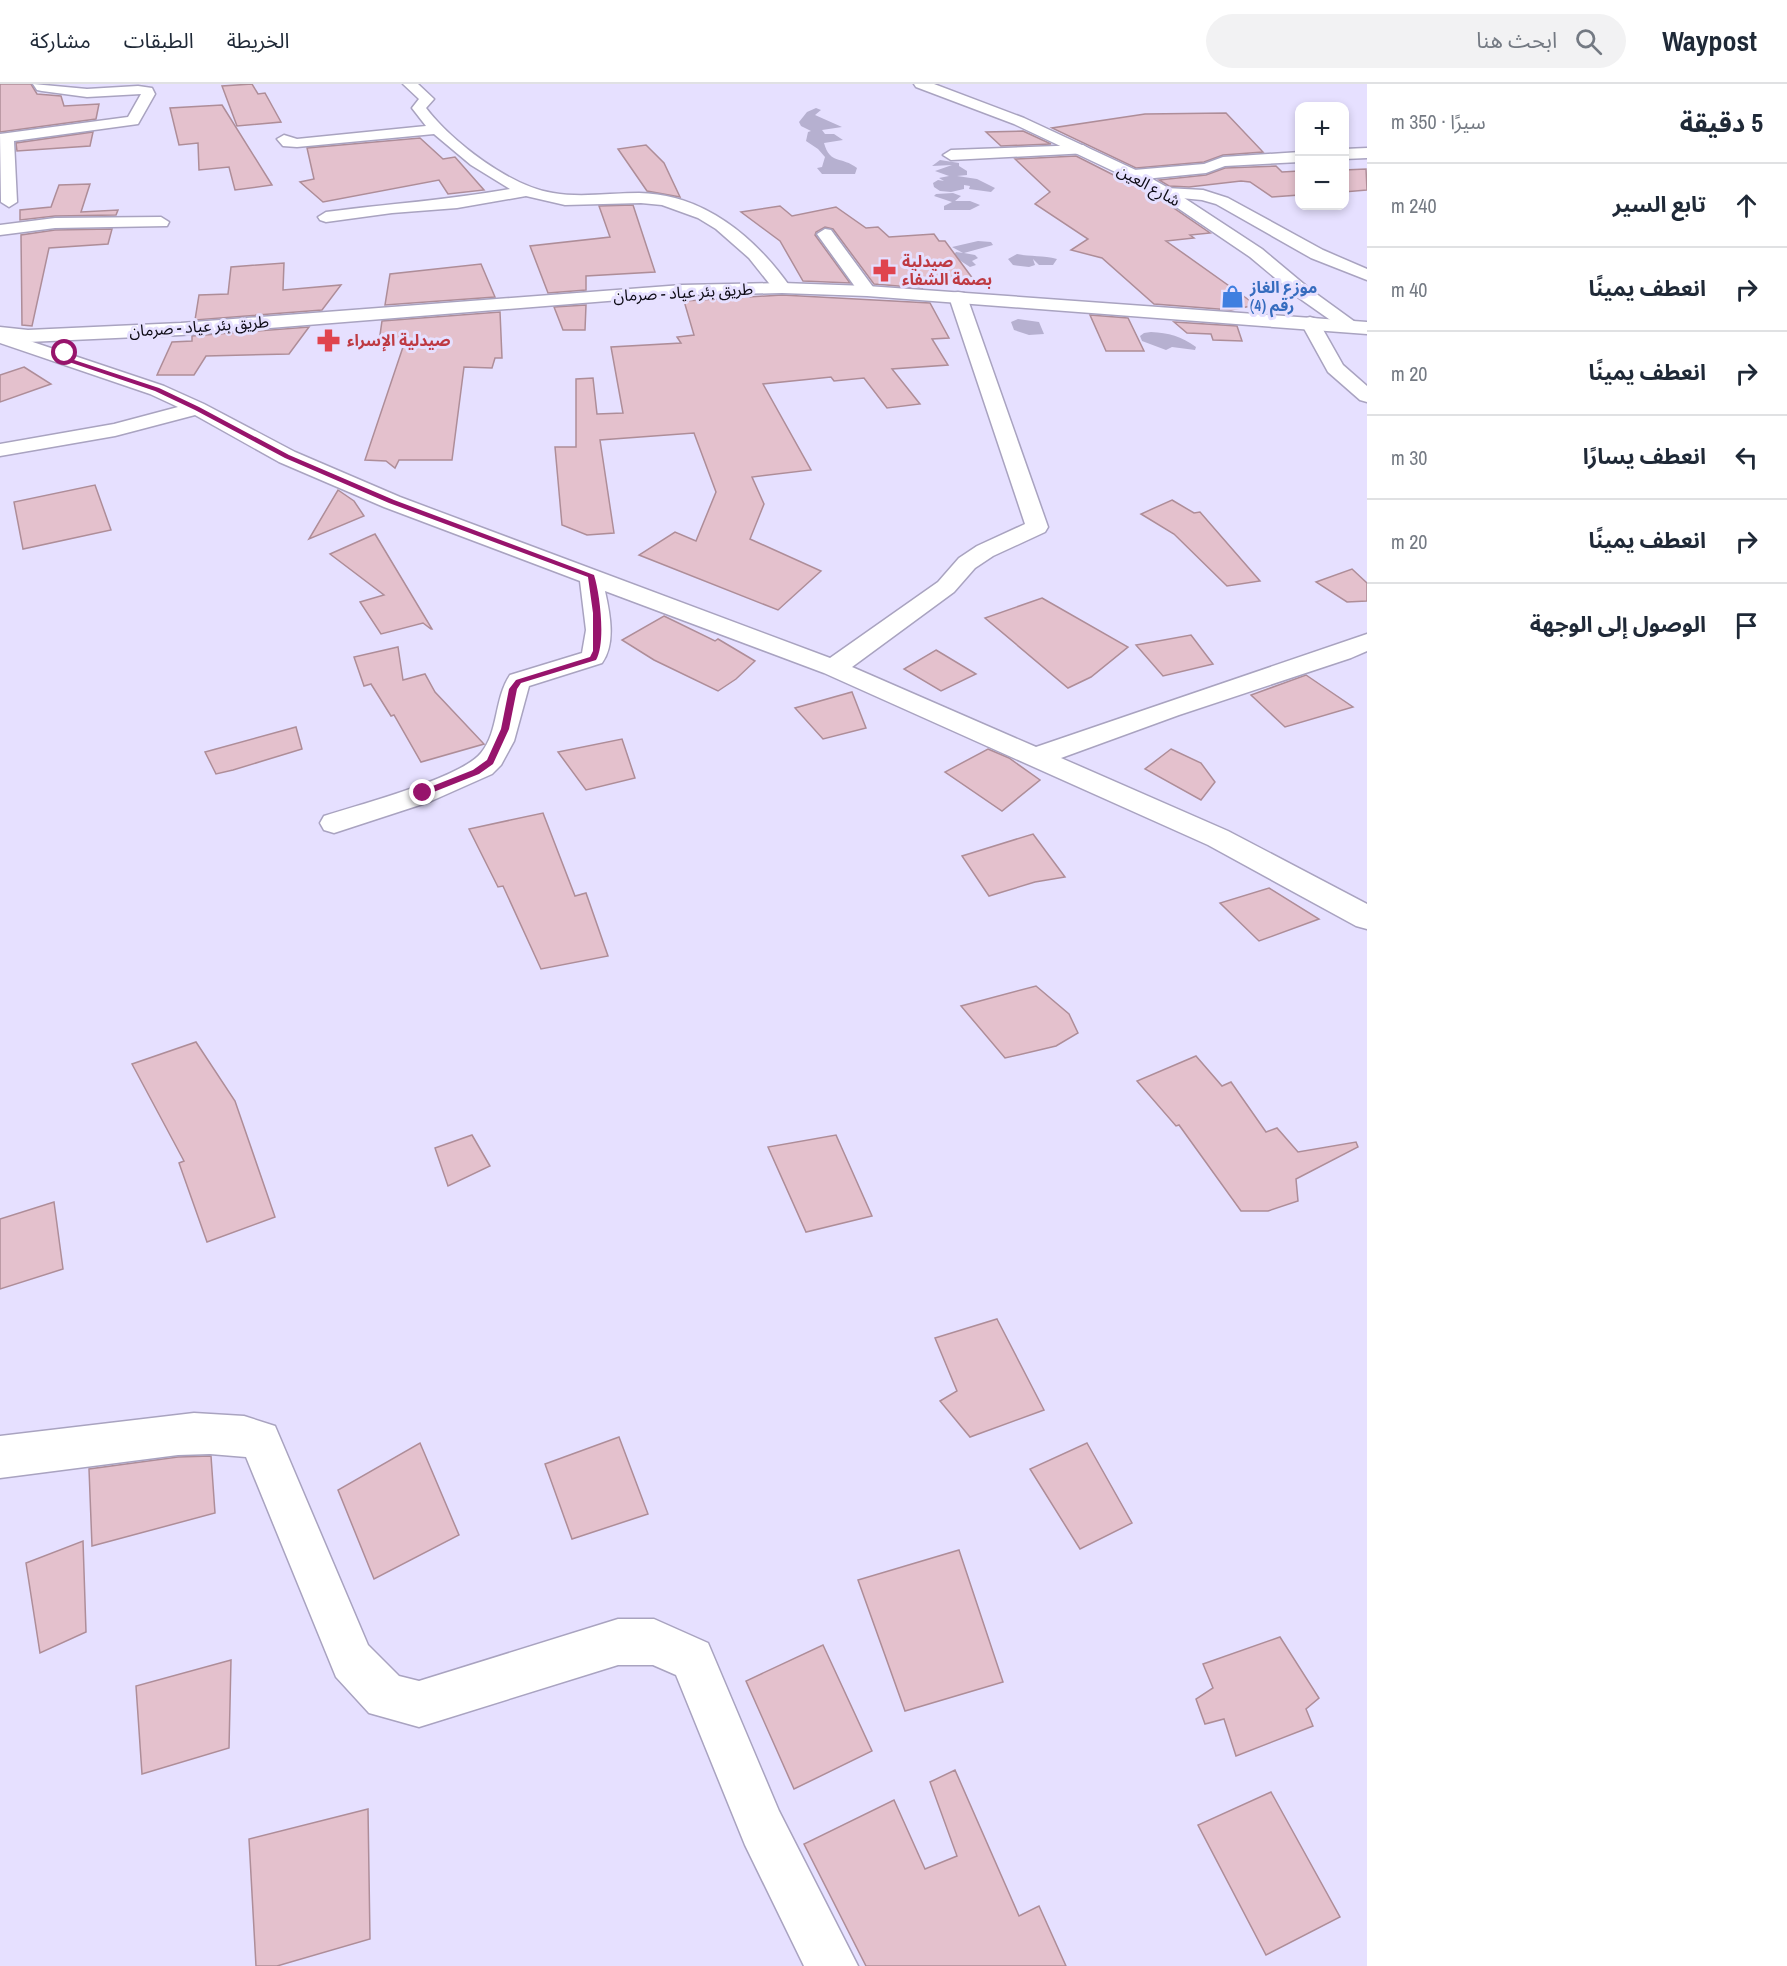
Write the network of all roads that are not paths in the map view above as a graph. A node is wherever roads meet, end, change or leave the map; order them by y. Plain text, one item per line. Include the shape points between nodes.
1 (40, 84) edge
2 (410, 84) edge
3 (921, 84) edge
4 (438, 129) junction
5 (3, 137) edge
6 (284, 139) dead end
7 (1083, 150) junction
8 (1367, 153) edge
9 (1349, 154) edge
10 (951, 155) dead end
11 (1295, 157) edge
12 (1134, 175) junction
13 (526, 191) junction
14 (1166, 192) junction
15 (9, 202) dead end
16 (326, 218) dead end
17 (161, 222) dead end
18 (0, 230) edge
19 (825, 234) dead end
20 (1367, 275) edge
21 (782, 288) junction
22 (867, 291) junction
23 (958, 297) junction
24 (1310, 323) junction
25 (1360, 327) edge
26 (89, 333) junction
27 (0, 335) edge
28 (65, 359) junction
29 (1367, 396) edge
30 (197, 408) junction
31 (0, 450) edge
32 (591, 576) junction
33 (1367, 642) edge
34 (833, 668) junction
35 (1036, 758) junction
36 (334, 823) dead end
37 (1367, 918) edge
38 (0, 1457) edge
39 (832, 1966) edge

1 - 5 main road via 73,92 148,94 133,120
2 - 4 main road via 427,99 419,108
3 - 7 main road, شارع العين
4 - 6 main road via 297,143
4 - 13 main road via 489,171
5 - 15 main road
7 - 10 main road
7 - 12 main road, شارع العين
8 - 9 main road
11 - 12 main road via 1223,162 1206,168
12 - 14 main road, شارع العين
13 - 16 main road
13 - 21 main road via 575,200 664,199 684,206 713,219 748,244
14 - 20 main road via 1222,201 1317,254
14 - 25 main road, شارع العين via 1256,253 1305,294
17 - 18 main road via 55,223
19 - 22 main road
21 - 22 main road, طريق بئر عياد - صرمان
21 - 26 main road, طريق بئر عياد - صرمان via 682,290
22 - 23 main road, طريق بئر عياد - صرمان
23 - 24 main road, طريق بئر عياد - صرمان
23 - 34 main road via 1037,527 967,563 946,587
24 - 25 main road, طريق بئر عياد - صرمان
24 - 29 main road via 1335,368
26 - 27 main road, طريق بئر عياد - صرمان
26 - 28 main road via 67,348
27 - 28 main road
28 - 30 main road
30 - 31 main road via 115,430
30 - 32 main road via 287,457
32 - 34 main road
32 - 36 main road via 597,651 593,658 519,681 490,762 476,772 423,793
33 - 35 main road
34 - 35 main road
35 - 37 main road via 1218,838
38 - 39 main road via 210,1433 260,1440 351,1661 386,1696 419,1704 618,1642 654,1642 692,1659 762,1828

